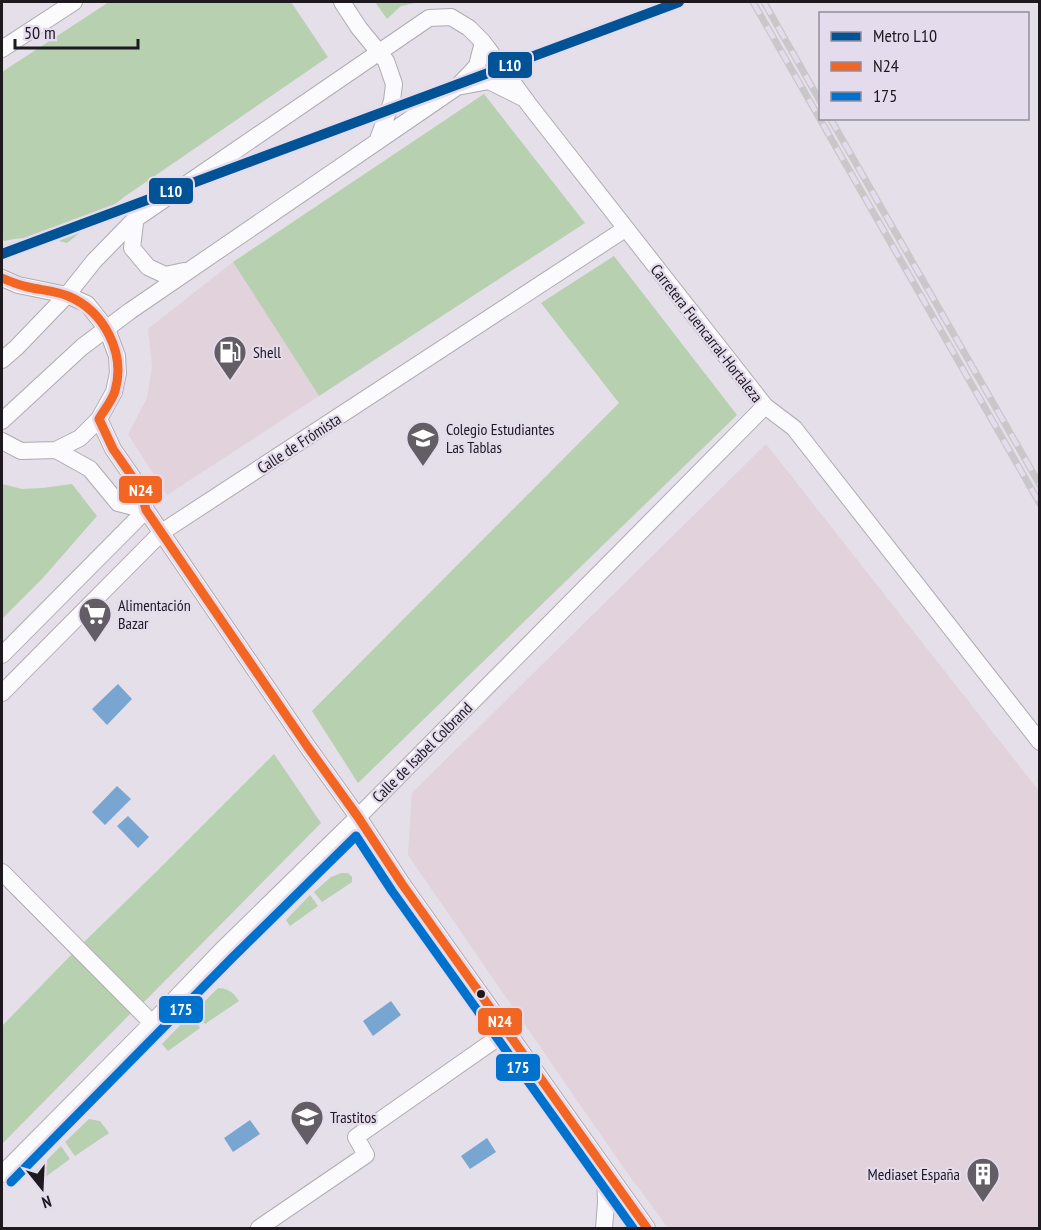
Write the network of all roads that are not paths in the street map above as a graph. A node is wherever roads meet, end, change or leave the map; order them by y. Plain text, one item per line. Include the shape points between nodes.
1 (70, 2) edge
2 (342, 2) edge
3 (483, 42) junction
4 (2, 49) edge
5 (378, 52) junction
6 (457, 87) junction
7 (525, 98) junction
8 (377, 142) junction
9 (134, 220) junction
10 (625, 229) junction
11 (191, 269) junction
12 (2, 278) edge
13 (18, 285) junction
14 (2, 291) edge
15 (67, 295) junction
16 (107, 329) junction
17 (2, 360) edge
18 (765, 406) junction
19 (99, 419) junction
20 (2, 421) edge
21 (2, 441) edge
22 (56, 450) junction
23 (146, 510) junction
24 (162, 532) junction
25 (2, 655) edge
26 (2, 693) edge
27 (1040, 742) edge
28 (358, 817) junction
29 (2, 872) edge
30 (152, 1023) junction
31 (506, 1032) junction
32 (605, 1170) junction
33 (2, 1174) edge
34 (259, 1228) edge
35 (604, 1228) edge
36 (647, 1228) edge

1 - 4 street
2 - 5 street
3 - 5 street, Carretera Fuencarral-Hortaleza via 451,17 429,18
3 - 6 street via 477,66
3 - 7 street, Carretera Fuencarral-Hortaleza
5 - 8 street via 386,61 394,84
5 - 9 street, Carretera Fuencarral-Hortaleza
6 - 7 street via 489,81
6 - 8 street
7 - 10 street, Carretera Fuencarral-Hortaleza
8 - 11 street
9 - 11 street via 132,248 148,267 165,275
9 - 15 street, Carretera Fuencarral-Hortaleza
10 - 18 street, Carretera Fuencarral-Hortaleza
10 - 24 street, Calle de Frómista
11 - 16 street
12 - 13 street
13 - 14 street
13 - 15 street
15 - 16 street via 87,304
15 - 17 street, Carretera Fuencarral-Hortaleza
16 - 19 street via 117,356 118,373 114,392
16 - 20 street via 82,346
18 - 27 street, Carretera Fuencarral-Hortaleza via 794,428
18 - 28 street, Calle de Isabel Colbrand
19 - 22 street via 80,438
19 - 23 street via 113,449 140,488
21 - 22 street via 21,451
22 - 23 street via 90,469 118,503
23 - 24 street
23 - 25 street
24 - 26 street, Calle de Frómista
24 - 28 street
28 - 30 street, Calle de Isabel Colbrand
28 - 31 street
29 - 30 street
30 - 33 street, Calle de Isabel Colbrand
31 - 32 street
31 - 34 street via 356,1137 366,1155
32 - 35 street
32 - 36 street

